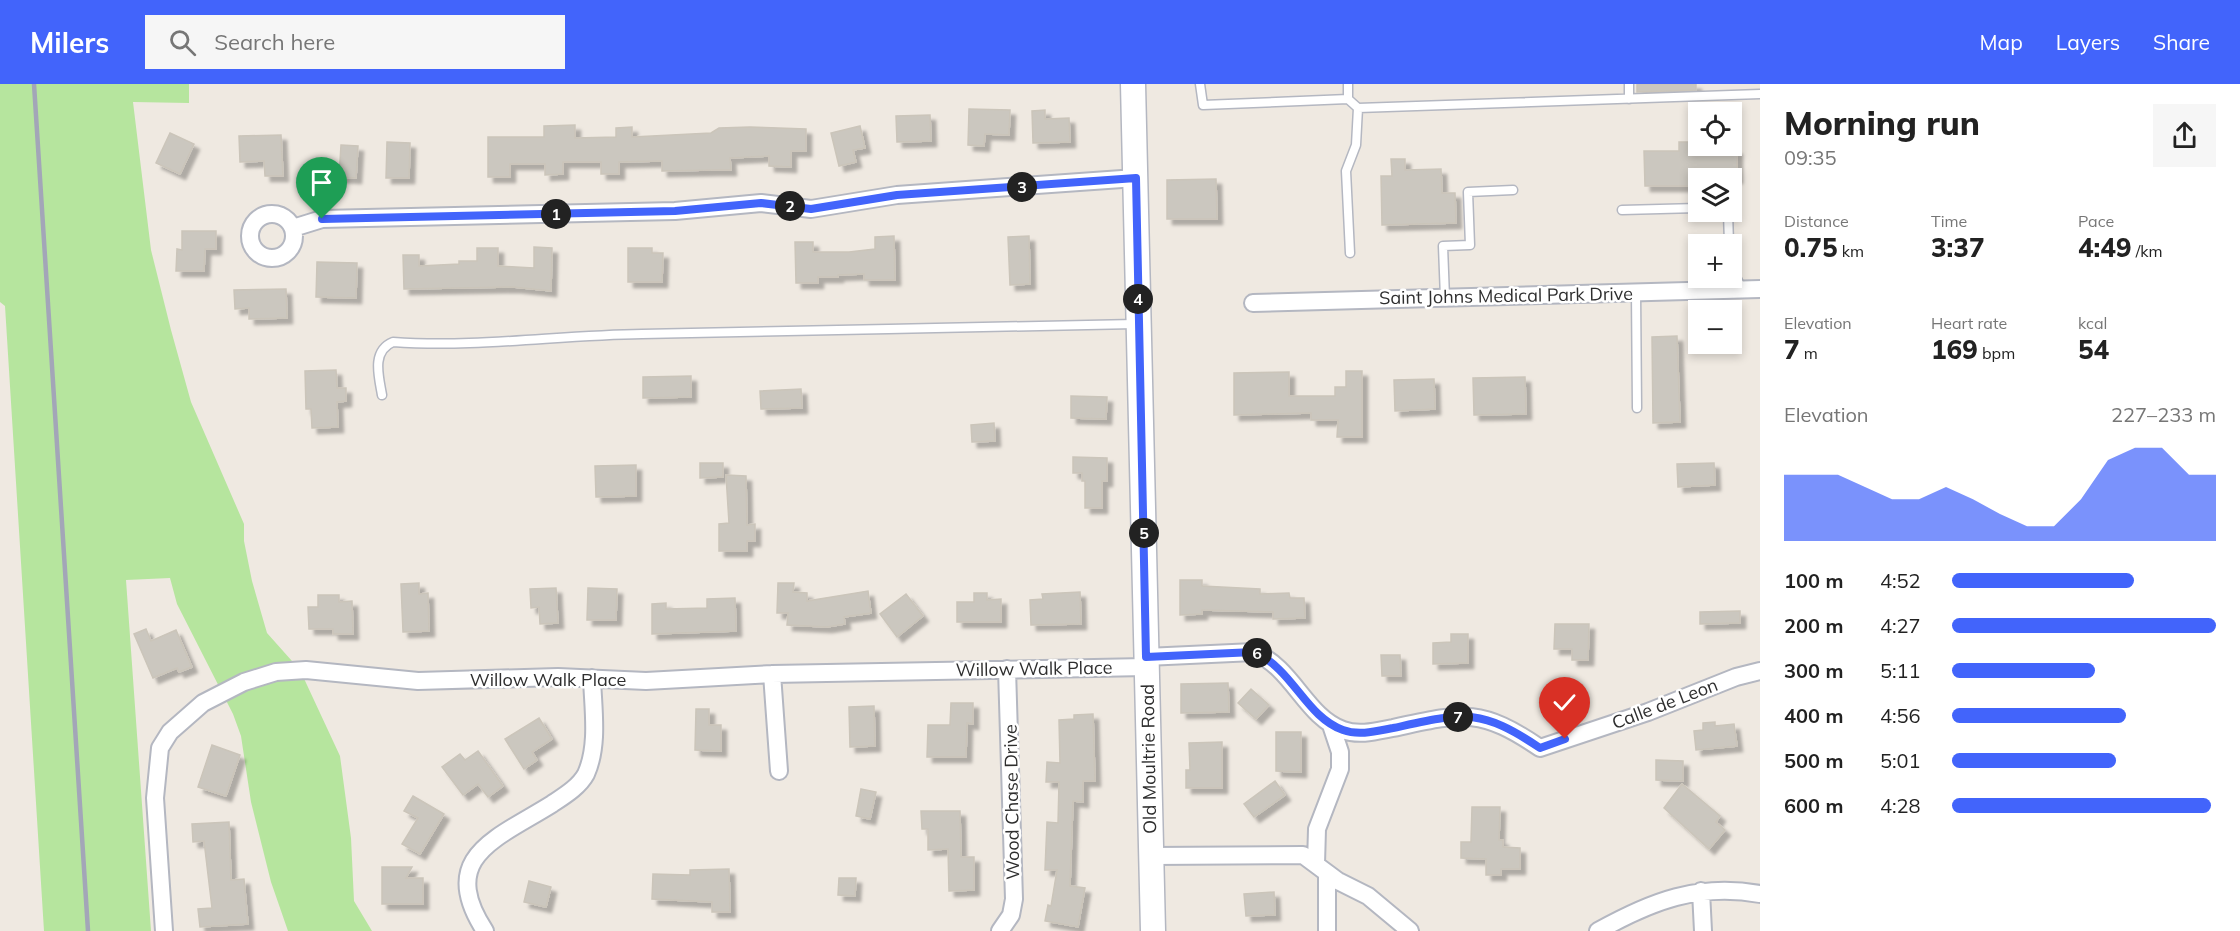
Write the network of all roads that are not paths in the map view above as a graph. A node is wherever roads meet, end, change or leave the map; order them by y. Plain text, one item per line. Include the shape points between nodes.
1 (1134, 84) edge
2 (1200, 84) edge
3 (1348, 84) edge
4 (1629, 84) edge
5 (1760, 94) edge
6 (1348, 99) junction
7 (1629, 99) junction
8 (1358, 108) junction
9 (1136, 178) junction
10 (1513, 190) dead end
11 (1688, 208) edge
12 (1622, 210) dead end
13 (293, 228) dead end
14 (1350, 253) dead end
15 (1742, 289) joint
16 (1760, 289) edge
17 (1636, 292) junction
18 (1445, 298) junction
19 (1253, 303) dead end
20 (1139, 324) junction
21 (382, 394) dead end
22 (1637, 408) dead end
23 (1146, 662) junction
24 (1007, 669) junction
25 (1760, 671) edge
26 (772, 674) junction
27 (592, 678) junction
28 (1331, 725) junction
29 (779, 771) dead end
30 (1151, 856) junction
31 (1321, 868) junction
32 (1701, 891) junction
33 (1760, 894) edge
34 (164, 931) edge
35 (485, 931) edge
36 (1000, 931) edge
37 (1153, 931) edge
38 (1327, 931) edge
39 (1410, 931) edge
40 (1598, 931) edge
41 (1703, 931) edge

1 - 9 main road, Old Moultrie Road
2 - 6 lane via 1203,105
3 - 6 lane
4 - 7 lane
5 - 7 lane
6 - 8 lane
7 - 8 lane
8 - 14 lane via 1356,145 1346,171
9 - 13 street via 897,195 811,209 761,203 675,211 322,219
9 - 20 main road, Old Moultrie Road
10 - 18 lane via 1468,192 1470,245 1443,246
11 - 12 lane
15 - 16 street, Saint Johns Medical Park Drive
15 - 17 street, Saint Johns Medical Park Drive
17 - 18 street, Saint Johns Medical Park Drive
17 - 22 lane
18 - 19 street, Saint Johns Medical Park Drive
20 - 21 lane via 632,334 431,345 393,342 378,358
20 - 23 main road, Old Moultrie Road
23 - 24 street, Willow Walk Place
23 - 28 street, Calle de Leon via 1254,652 1282,672
23 - 30 main road, Old Moultrie Road
24 - 26 street, Willow Walk Place
24 - 36 street, Wood Chase Drive via 1014,899 1011,915
25 - 28 street, Calle de Leon via 1540,748 1508,726 1472,716 1355,733
26 - 27 street, Willow Walk Place via 680,680
26 - 29 street
27 - 34 street, Willow Walk Place via 418,681 306,670 276,672 220,693 184,719 160,748 155,798
27 - 35 street via 594,738 585,776 574,788 477,855 468,870 466,894
28 - 31 street, Calle de Leon via 1340,752 1340,769 1317,829
30 - 31 street via 1296,854
30 - 37 main road, Old Moultrie Road
31 - 38 street, Calle de Leon
31 - 39 street via 1368,896
32 - 33 street
32 - 40 street via 1652,906
32 - 41 street

